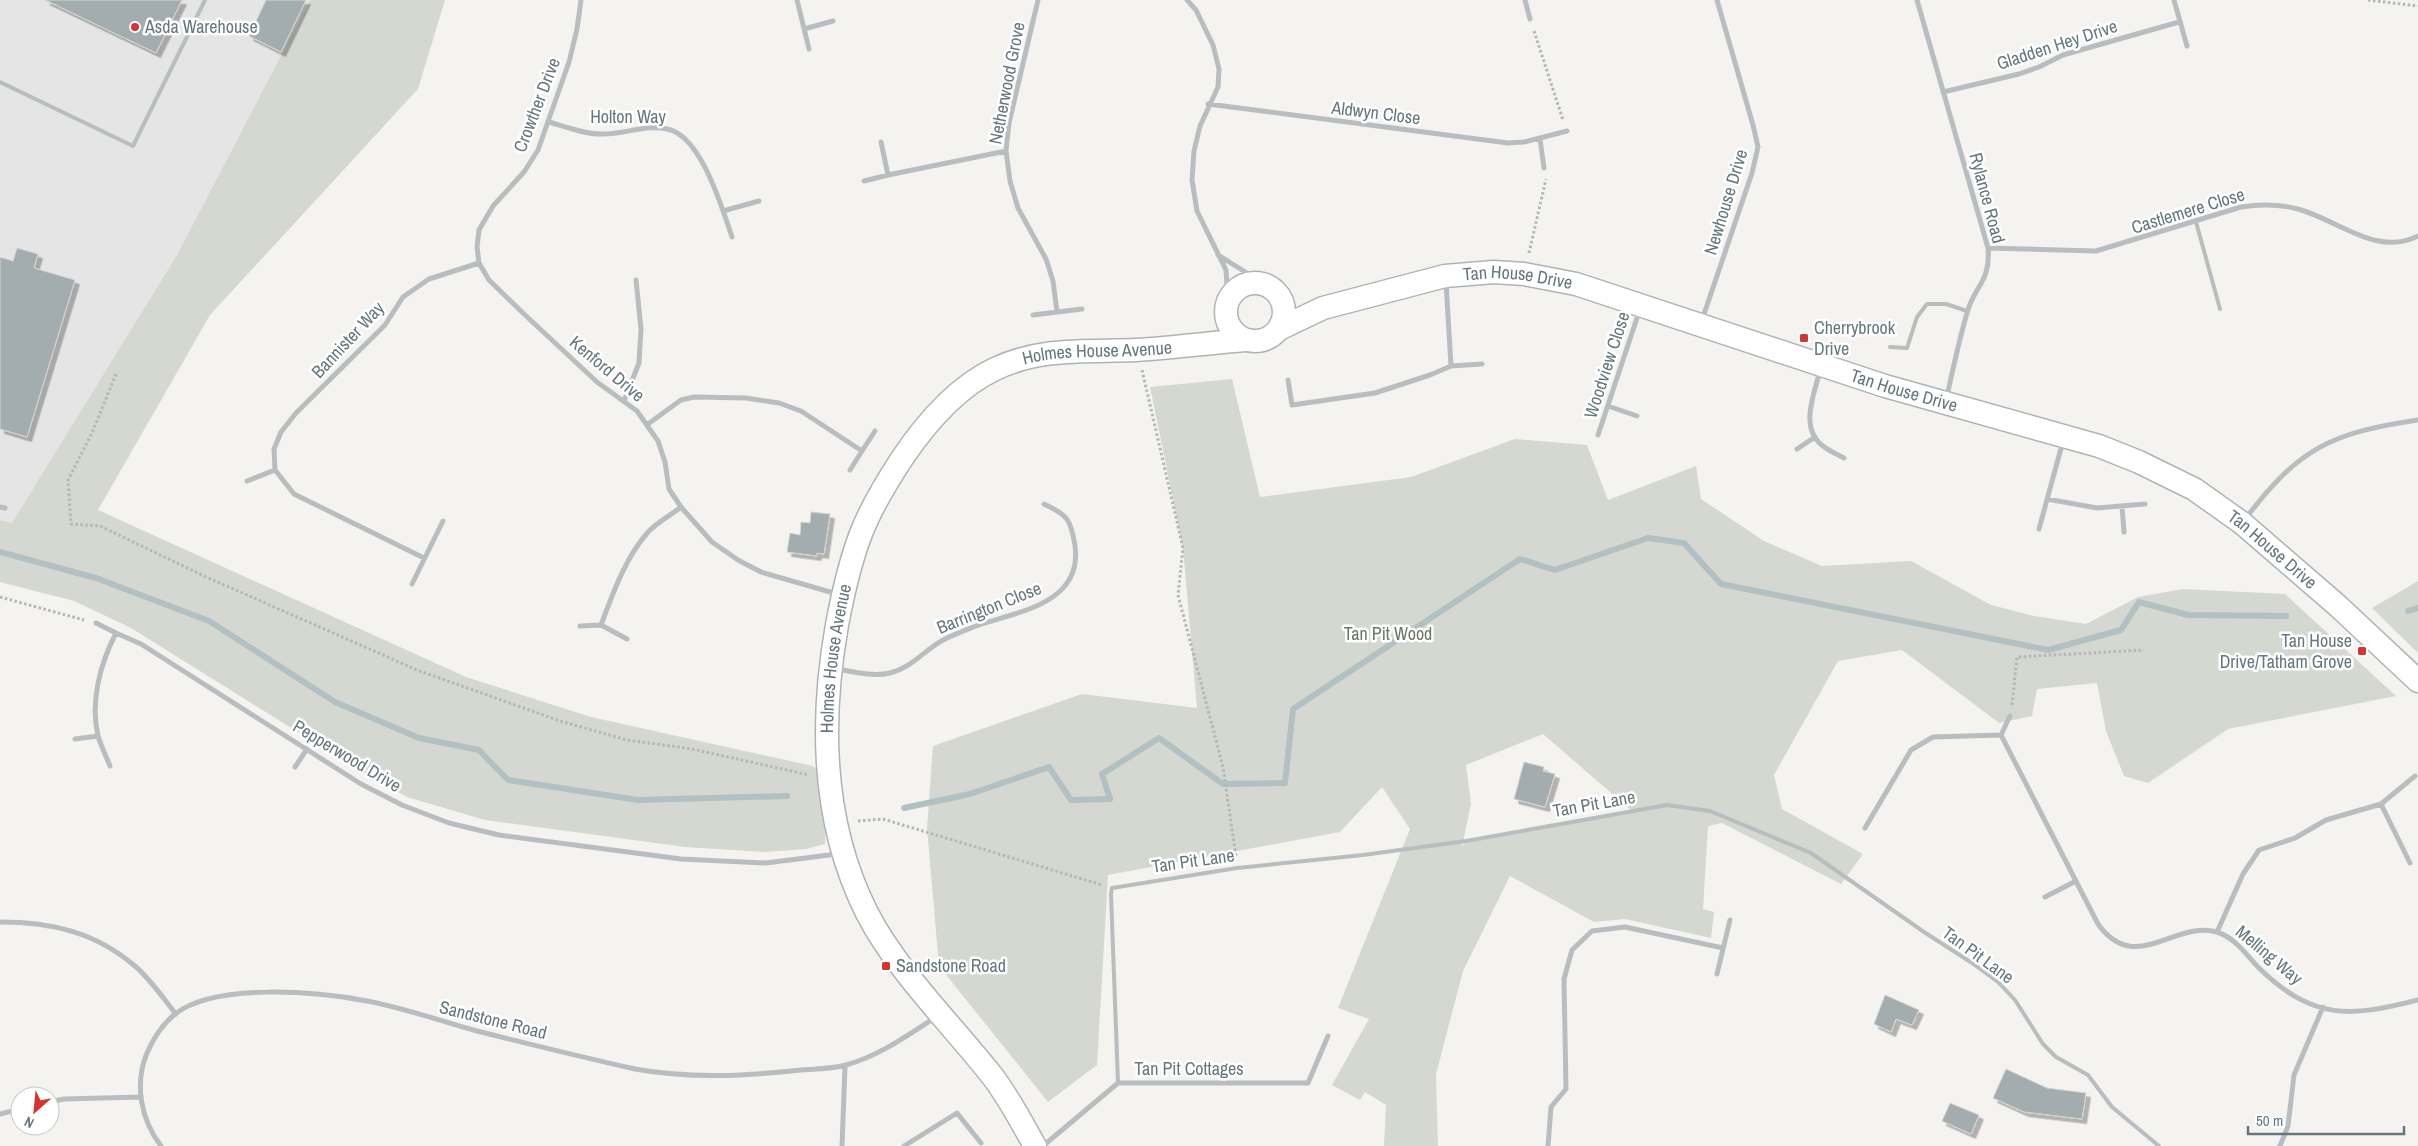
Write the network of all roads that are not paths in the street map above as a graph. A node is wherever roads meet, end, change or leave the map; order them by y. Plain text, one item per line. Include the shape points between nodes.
1 (204, 0) edge
2 (582, 0) edge
3 (797, 0) edge
4 (1038, 0) edge
5 (1187, 0) edge
6 (1525, 0) edge
7 (1717, 0) edge
8 (1917, 0) edge
9 (2174, 0) edge
10 (1530, 19) road end
11 (833, 21) dead end
12 (2179, 22) junction
13 (804, 29) junction
14 (2187, 46) dead end
15 (809, 49) dead end
16 (0, 82) edge
17 (1943, 92) junction
18 (1208, 104) junction
19 (549, 122) junction
20 (1567, 131) road end
21 (1540, 139) junction
22 (881, 142) dead end
23 (1006, 151) junction
24 (1544, 168) road end
25 (888, 175) junction
26 (864, 181) dead end
27 (759, 202) dead end
28 (723, 212) junction
29 (2196, 222) junction
30 (2418, 236) edge
31 (732, 237) dead end
32 (1988, 248) junction
33 (1218, 254) junction
34 (479, 263) junction
35 (1446, 276) junction
36 (636, 280) dead end
37 (1270, 288) junction
38 (1227, 305) junction
39 (1641, 305) junction
40 (1324, 308) junction
41 (1082, 309) dead end
42 (2220, 309) dead end
43 (1967, 311) junction
44 (1057, 312) junction
45 (1033, 315) dead end
46 (1701, 324) junction
47 (1279, 329) junction
48 (1246, 340) junction
49 (1195, 344) junction
50 (1890, 347) dead end
51 (1482, 364) dead end
52 (1451, 366) junction
53 (1822, 366) junction
54 (1288, 380) dead end
55 (624, 401) junction
56 (1946, 402) junction
57 (1608, 406) junction
58 (1637, 416) dead end
59 (2418, 420) edge
60 (648, 424) junction
61 (875, 431) dead end
62 (1598, 435) dead end
63 (2064, 436) junction
64 (1815, 437) junction
65 (1797, 449) dead end
66 (862, 451) junction
67 (1844, 458) dead end
68 (275, 470) junction
69 (850, 470) dead end
70 (247, 481) dead end
71 (2047, 499) junction
72 (1044, 504) dead end
73 (2145, 504) dead end
74 (2122, 506) junction
75 (680, 507) junction
76 (443, 521) dead end
77 (2242, 523) junction
78 (2039, 529) dead end
79 (2124, 532) dead end
80 (424, 558) junction
81 (412, 584) dead end
82 (843, 595) junction
83 (96, 623) road end
84 (601, 625) junction
85 (580, 626) dead end
86 (116, 634) junction
87 (627, 638) dead end
88 (829, 668) junction
89 (2418, 681) edge
90 (2010, 716) road end
91 (2001, 735) junction
92 (98, 736) junction
93 (75, 739) dead end
94 (307, 749) junction
95 (110, 766) dead end
96 (295, 767) dead end
97 (2415, 776) dead end
98 (2381, 804) junction
99 (1865, 828) dead end
100 (843, 853) junction
101 (2410, 863) dead end
102 (2076, 881) junction
103 (2045, 896) dead end
104 (1730, 920) dead end
105 (0, 922) edge
106 (2217, 932) junction
107 (1723, 948) junction
108 (1717, 974) dead end
109 (2418, 1000) edge
110 (2323, 1007) junction
111 (176, 1014) junction
112 (941, 1014) junction
113 (1328, 1036) dead end
114 (845, 1066) junction
115 (1118, 1083) junction
116 (141, 1096) junction
117 (60, 1100) edge
118 (981, 1142) dead end
119 (161, 1146) edge
120 (842, 1146) edge
121 (904, 1146) edge
122 (1036, 1146) edge
123 (1043, 1146) edge
124 (1548, 1146) edge
125 (2159, 1146) edge
126 (2280, 1146) edge

1 - 16 lane via 133,146
2 - 19 street, Crowther Drive via 578,29
3 - 13 street
4 - 23 street, Netherwood Grove via 1011,114
5 - 18 street via 1196,10 1213,45 1220,69 1218,87
6 - 10 street
7 - 46 street, Newhouse Drive via 1758,147
8 - 17 street, Rylance Road
9 - 12 street
11 - 13 street
12 - 14 street
12 - 17 street, Gladden Hey Drive via 2063,55 2019,74
13 - 15 street
17 - 32 street, Rylance Road
18 - 21 street, Aldwyn Close via 1498,142
18 - 33 street via 1194,151 1192,180 1197,211
19 - 28 street, Holton Way via 602,134 656,127 669,129 686,139 698,154
19 - 34 street, Crowther Drive via 538,150 524,172 493,206 479,230 476,246
20 - 21 street, Aldwyn Close
21 - 24 street
22 - 25 street
23 - 25 street
23 - 44 street, Netherwood Grove via 1018,208 1046,259 1054,281
25 - 26 street
27 - 28 street
28 - 31 street, Holton Way
29 - 30 street, Castlemere Close via 2241,206 2259,204 2285,206 2315,215 2375,241 2404,243
29 - 32 street, Castlemere Close via 2096,251
29 - 42 lane
32 - 43 street, Rylance Road via 1986,276
33 - 37 street
33 - 38 street via 1226,270
34 - 55 street, Kenford Drive via 489,280 524,314 597,382
34 - 68 street, Bannister Way via 429,279 403,297 385,325 281,432 274,449
35 - 39 street, Tan House Drive via 1494,272 1524,274 1576,284
35 - 40 street, Tan House Drive
35 - 52 street
36 - 55 street via 642,329 640,363
37 - 38 street via 1257,283 1240,287
37 - 40 street
37 - 47 street via 1283,304 1283,321
38 - 48 street via 1230,328
38 - 49 street, Holmes House Avenue
39 - 46 street, Tan House Drive
39 - 57 street, Woodview Close
40 - 47 street, Tan House Drive
41 - 44 street
43 - 50 lane via 1946,304 1927,304 1917,317 1907,348
43 - 56 street, Rylance Road
44 - 45 street
46 - 53 street, Tan House Drive
47 - 48 street via 1264,340
48 - 49 street, Holmes House Avenue
49 - 82 street, Holmes House Avenue via 1138,350 1039,353 992,370 959,391 929,422 883,487 862,531
51 - 52 street
52 - 54 street via 1375,394 1292,405
53 - 56 street, Tan House Drive
53 - 64 street via 1810,408
55 - 60 street, Kenford Drive
56 - 63 street, Tan House Drive
57 - 58 street
57 - 62 street, Woodview Close
59 - 77 street via 2358,431 2320,446 2291,466
60 - 66 street via 681,400 694,397 746,398 801,411
60 - 75 street, Kenford Drive via 665,462 669,489
61 - 66 street
63 - 71 street
63 - 77 street, Tan House Drive via 2115,452 2194,489
64 - 65 street
64 - 67 street via 1822,446
66 - 69 street
68 - 70 street
68 - 80 street via 294,494
71 - 74 street via 2097,508
71 - 78 street
72 - 88 street, Barrington Close via 1064,513 1072,527 1076,556 1070,580 1056,595 1038,606 943,640 905,668 890,673
73 - 74 street
74 - 79 street
75 - 82 street, Kenford Drive via 712,542 738,560 790,582
75 - 84 street via 650,530 636,549
76 - 80 street
77 - 89 street, Tan House Drive
80 - 81 street
82 - 88 street, Holmes House Avenue
83 - 86 street, Pepperwood Drive
84 - 85 street
84 - 87 street
86 - 92 street via 100,673 96,714
86 - 94 street, Pepperwood Drive via 141,644
88 - 100 street, Holmes House Avenue via 826,714 829,779
90 - 91 street
91 - 99 street via 1933,737 1911,750
91 - 102 street, Melling Way
92 - 93 street
92 - 95 street
94 - 96 street
94 - 100 street, Pepperwood Drive via 361,784 402,805 450,822 499,834 681,859 766,864
97 - 98 street
98 - 101 street
98 - 106 street via 2326,820 2295,838 2259,850 2243,874
100 - 112 street, Holmes House Avenue via 867,913 886,946
102 - 103 street
102 - 106 street, Melling Way via 2104,933 2126,946 2145,946 2192,932
104 - 107 street
105 - 111 street via 21,922 86,934 136,967
106 - 110 street, Melling Way via 2237,944 2289,992 2305,1002
107 - 108 street
107 - 124 street via 1625,927 1592,931 1572,950 1564,979 1566,1088 1551,1107
109 - 110 street, Melling Way via 2354,1013
110 - 126 street via 2294,1075 2288,1126
111 - 114 street, Sandstone Road via 194,1003 216,996 328,996 369,1002 660,1073 758,1075
111 - 116 street, Sandstone Road via 150,1047 140,1078
112 - 114 street, Sandstone Road via 890,1046
112 - 122 street, Holmes House Avenue via 995,1080
113 - 115 street, Tan Pit Cottages via 1308,1083
114 - 120 street
115 - 123 street, Tan Pit Cottages
115 - 125 lane, Tan Pit Lane via 1112,888 1237,868 1466,840 1667,805 1710,812 1811,853 1972,963 1998,982 2015,1000 2043,1044 2056,1057 2088,1075 2112,1107
116 - 117 street
116 - 119 street, Sandstone Road via 148,1124
118 - 121 street via 957,1113

